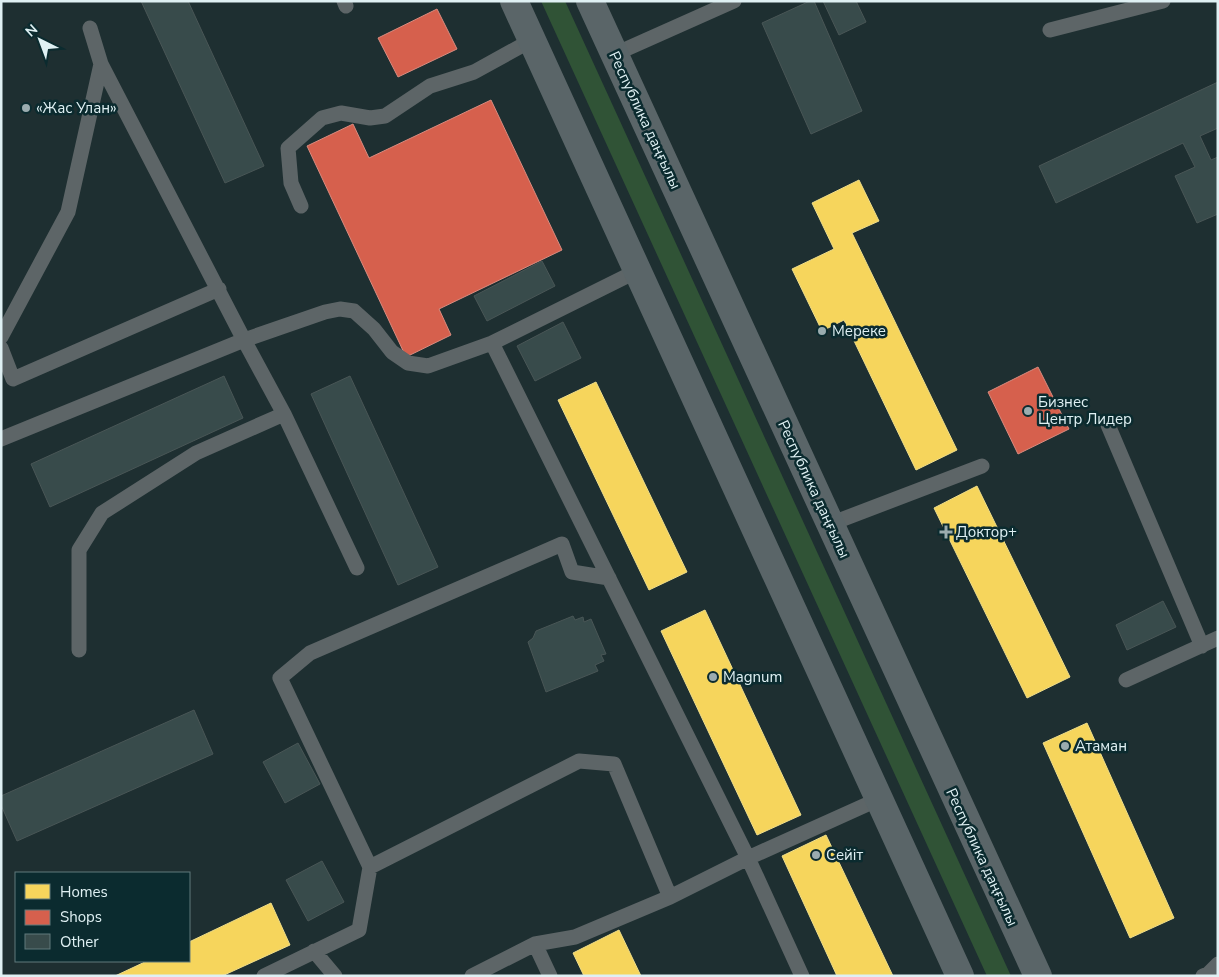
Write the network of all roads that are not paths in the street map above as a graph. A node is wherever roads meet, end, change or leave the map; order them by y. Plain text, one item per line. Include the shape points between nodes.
1 (514, 1) edge
2 (590, 1) edge
3 (734, 1) edge
4 (1164, 1) edge
5 (90, 28) dead end
6 (1050, 30) dead end
7 (532, 40) junction
8 (614, 54) junction
9 (101, 64) junction
10 (301, 206) dead end
11 (637, 271) junction
12 (218, 289) junction
13 (1, 337) edge
14 (244, 340) junction
15 (492, 343) junction
16 (1, 348) edge
17 (284, 414) junction
18 (1108, 425) dead end
19 (1, 440) edge
20 (982, 466) dead end
21 (830, 524) junction
22 (357, 568) dead end
23 (609, 578) junction
24 (1218, 638) edge
25 (1202, 646) junction
26 (79, 650) dead end
27 (1126, 680) dead end
28 (879, 799) junction
29 (748, 858) junction
30 (370, 867) junction
31 (670, 897) junction
32 (535, 944) junction
33 (314, 951) junction
34 (1218, 964) edge
35 (264, 976) edge
36 (335, 976) edge
37 (472, 976) edge
38 (550, 976) edge
39 (802, 976) edge
40 (960, 976) edge
41 (1038, 976) edge
42 (1203, 976) edge

1 - 7 main road
2 - 8 main road, Республика даңғылы
3 - 8 lane
4 - 6 lane
5 - 9 lane
7 - 10 lane via 474,72 430,86 385,116 370,118 341,114 322,118 288,148 291,183
7 - 11 main road
8 - 21 main road, Республика даңғылы
9 - 12 lane
9 - 13 lane via 68,212
11 - 15 lane
11 - 28 main road
12 - 14 lane
12 - 16 lane via 13,378
14 - 15 lane via 340,309 354,311 392,352 408,363 428,366
14 - 17 lane
14 - 19 lane
15 - 23 lane
17 - 22 lane
17 - 26 lane via 196,453 102,513 79,550
18 - 25 lane
20 - 21 lane
21 - 41 main road, Республика даңғылы
23 - 29 lane
23 - 30 lane via 572,572 562,544 310,653 280,678
24 - 25 lane
25 - 27 lane
28 - 29 lane
28 - 40 main road
29 - 31 lane
29 - 39 lane
30 - 31 lane via 579,761 614,764
30 - 33 lane via 359,930
31 - 32 lane via 575,937
32 - 37 lane
32 - 38 lane
33 - 35 lane
33 - 36 lane
34 - 42 lane

